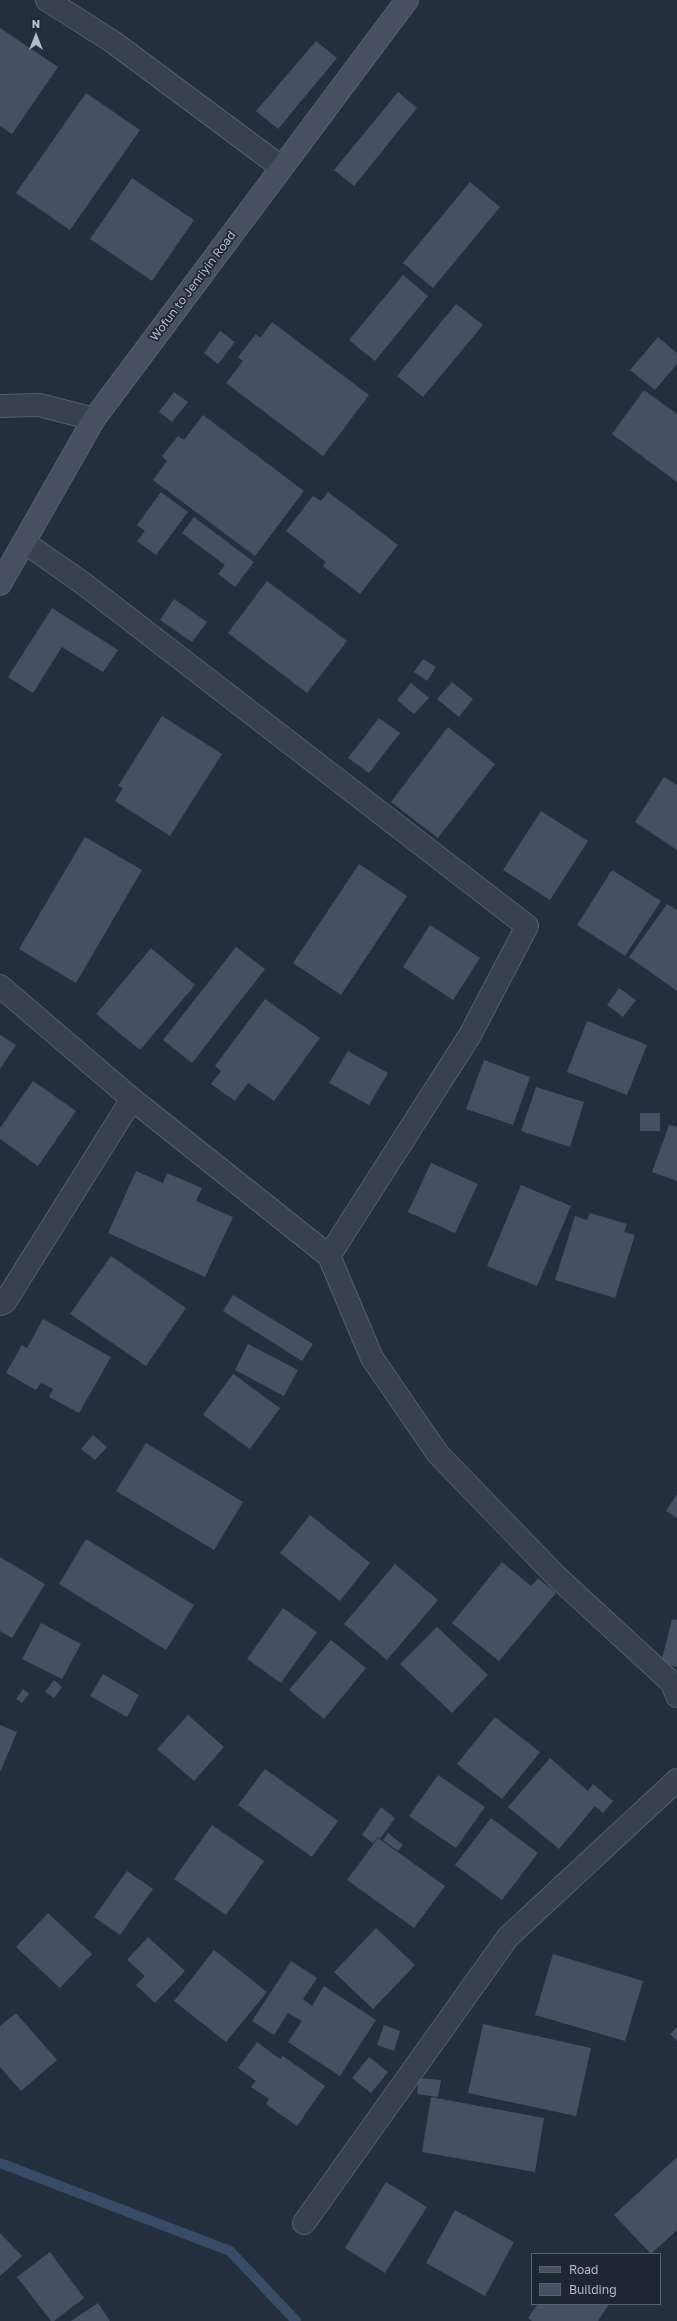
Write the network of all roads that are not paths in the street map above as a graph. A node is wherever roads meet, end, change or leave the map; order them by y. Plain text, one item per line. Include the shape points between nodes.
1 (47, 0) edge
2 (407, 0) edge
3 (281, 167) junction
4 (0, 406) edge
5 (94, 419) junction
6 (24, 542) junction
7 (0, 584) edge
8 (0, 986) edge
9 (132, 1099) junction
10 (330, 1256) junction
11 (0, 1304) edge
12 (677, 1696) edge
13 (677, 1780) edge
14 (304, 2223) dead end

1 - 3 street via 113,42
2 - 3 street, Wofun to Jenriyin Road
3 - 5 street, Wofun to Jenriyin Road
4 - 5 street via 39,405
5 - 6 street, Wofun to Jenriyin Road
6 - 7 street, Wofun to Jenriyin Road
6 - 10 street via 84,584 527,926 470,1035
8 - 9 street
9 - 10 street
9 - 11 street via 5,1302
10 - 12 street via 372,1358 438,1454 556,1576 672,1683
13 - 14 street via 508,1937

